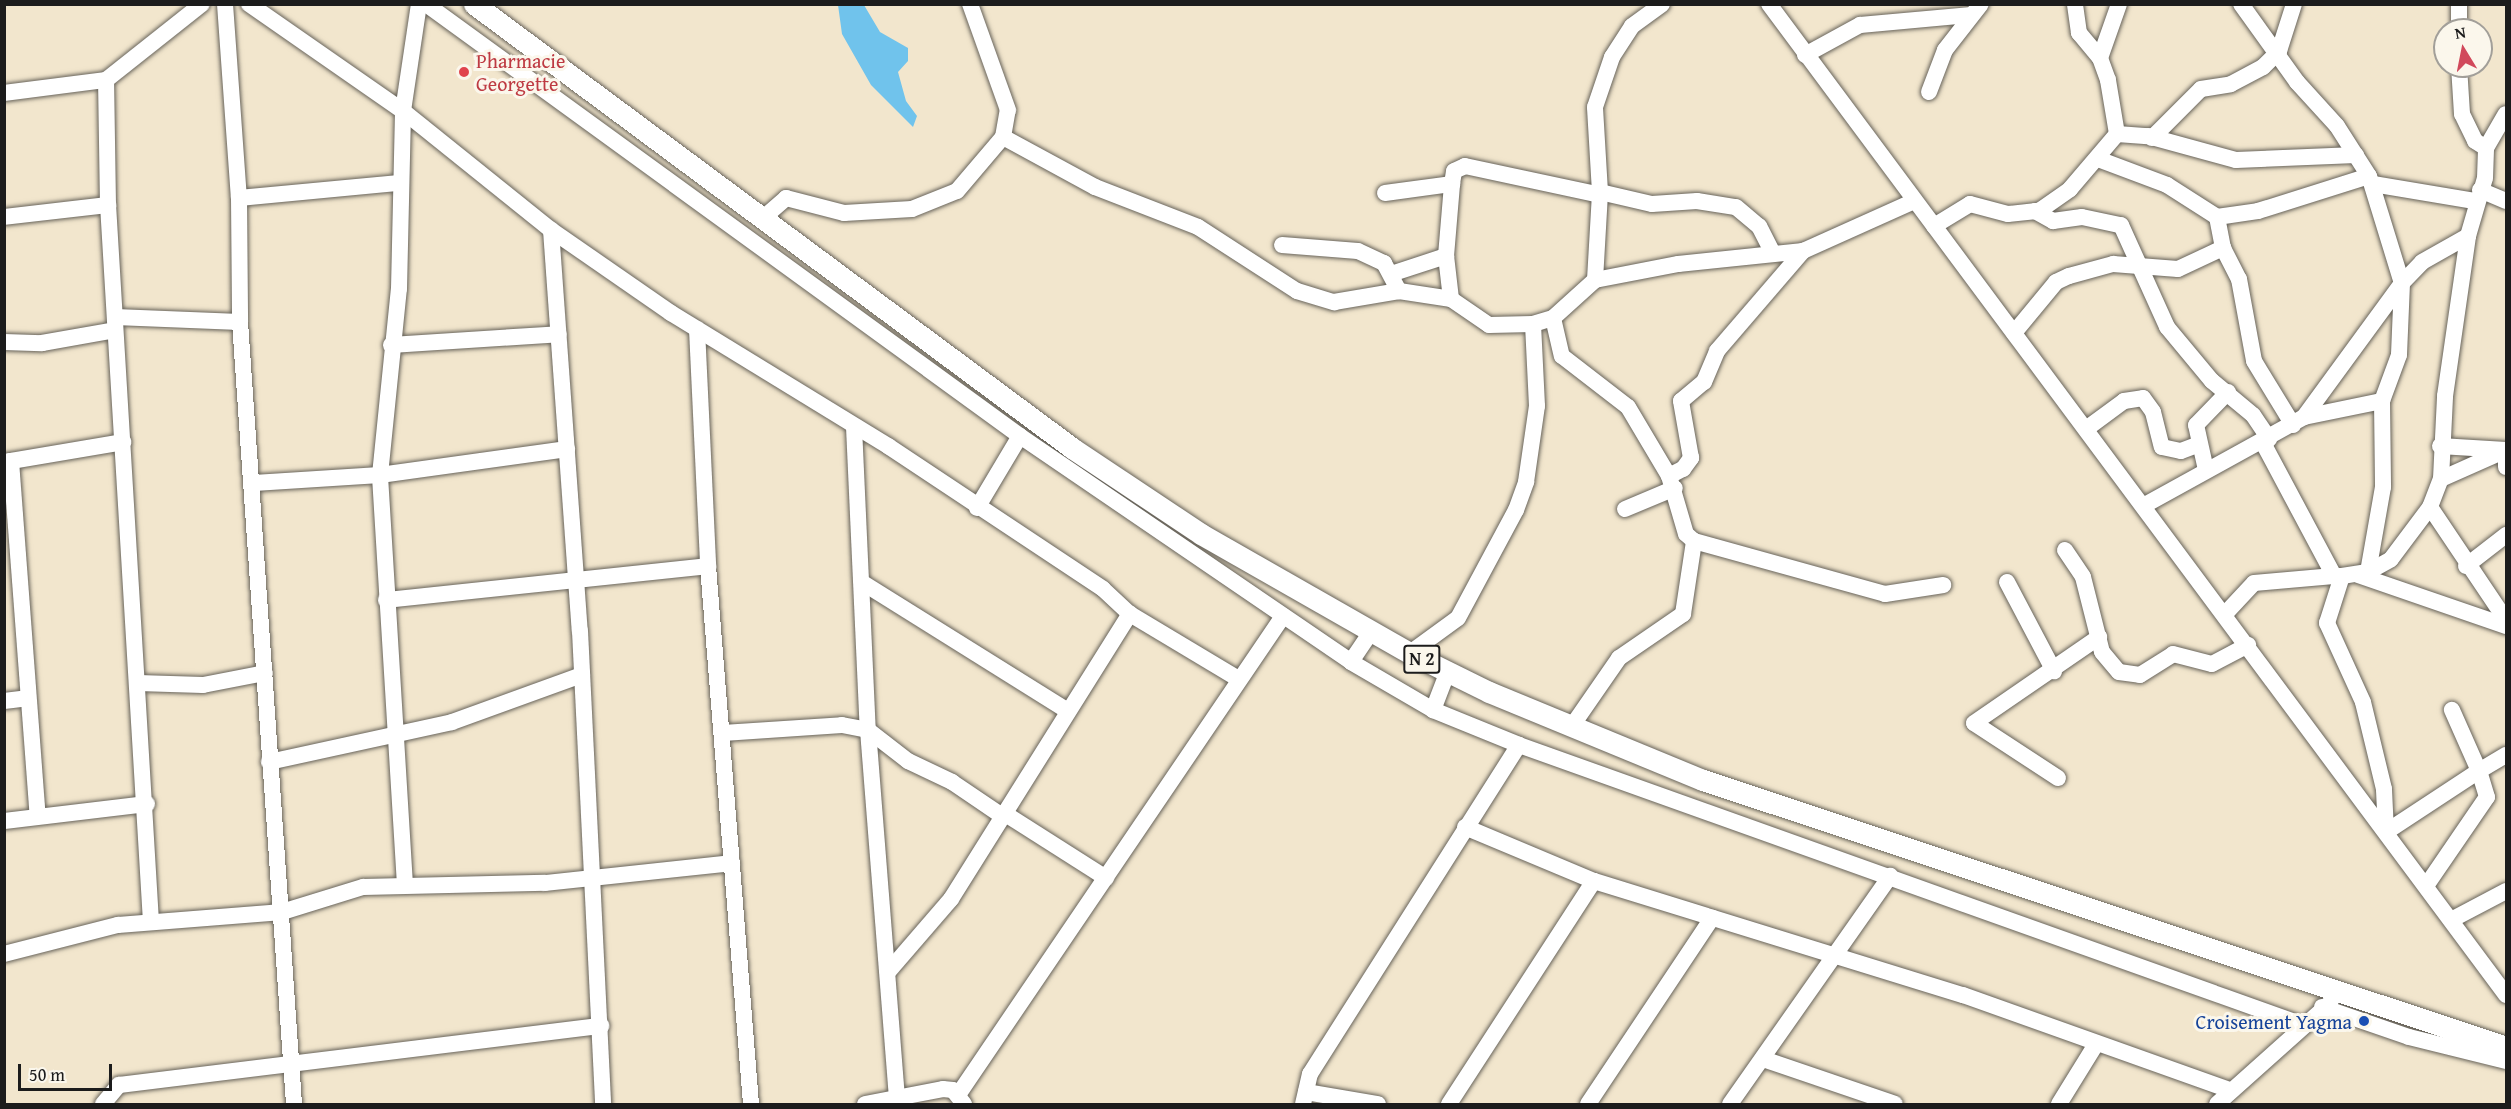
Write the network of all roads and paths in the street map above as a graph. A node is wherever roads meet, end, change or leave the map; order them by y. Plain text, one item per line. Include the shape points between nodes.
1 (202, 4) edge
2 (225, 4) edge
3 (249, 4) edge
4 (419, 4) edge
5 (426, 4) edge
6 (474, 4) edge
7 (970, 4) edge
8 (1662, 4) edge
9 (1769, 4) edge
10 (2074, 4) edge
11 (2119, 4) edge
12 (2241, 4) edge
13 (2294, 4) edge
14 (1975, 10) edge
15 (2279, 51) junction
16 (1805, 55) junction
17 (2100, 58) junction
18 (2460, 78) edge
19 (106, 80) junction
20 (1929, 92) dead end
21 (4, 93) edge
22 (403, 111) junction
23 (2506, 114) edge
24 (2502, 130) edge
25 (2117, 134) junction
26 (1003, 137) junction
27 (2152, 138) junction
28 (2486, 148) junction
29 (2356, 155) junction
30 (2098, 159) junction
31 (2371, 180) junction
32 (399, 183) junction
33 (1452, 184) junction
34 (1385, 193) dead end
35 (1600, 194) junction
36 (2478, 195) junction
37 (239, 198) junction
38 (1914, 201) junction
39 (2506, 201) edge
40 (108, 205) junction
41 (2035, 212) junction
42 (4, 217) edge
43 (2217, 217) junction
44 (762, 219) junction
45 (1934, 226) junction
46 (551, 230) junction
47 (2468, 236) junction
48 (1282, 245) dead end
49 (2223, 248) junction
50 (1803, 251) junction
51 (1773, 254) junction
52 (1446, 256) junction
53 (2139, 267) junction
54 (1394, 273) junction
55 (1595, 280) junction
56 (2402, 283) junction
57 (1399, 291) junction
58 (1451, 299) junction
59 (1552, 318) junction
60 (240, 322) junction
61 (115, 324) junction
62 (1533, 324) junction
63 (697, 329) junction
64 (2014, 333) junction
65 (559, 334) junction
66 (4, 342) edge
67 (391, 345) junction
68 (2228, 392) junction
69 (2382, 401) junction
70 (2299, 421) junction
71 (854, 427) junction
72 (2086, 429) junction
73 (1020, 436) junction
74 (2266, 440) junction
75 (123, 442) junction
76 (2197, 445) junction
77 (2440, 446) junction
78 (567, 449) junction
79 (2506, 449) edge
80 (8, 461) edge
81 (2506, 466) edge
82 (2206, 470) junction
83 (380, 475) junction
84 (2441, 479) junction
85 (1672, 482) junction
86 (254, 483) junction
87 (2142, 506) junction
88 (2430, 507) junction
89 (977, 508) junction
90 (1625, 509) dead end
91 (2506, 535) edge
92 (1694, 541) junction
93 (2065, 550) dead end
94 (708, 566) junction
95 (2466, 566) junction
96 (2350, 575) junction
97 (577, 581) junction
98 (12, 582) edge
99 (2007, 582) dead end
100 (863, 583) junction
101 (1943, 585) dead end
102 (386, 600) junction
103 (1130, 614) junction
104 (2224, 614) junction
105 (1283, 616) junction
106 (2506, 620) edge
107 (2506, 626) edge
108 (1371, 632) junction
109 (2099, 637) junction
110 (2248, 645) junction
111 (1410, 653) junction
112 (1351, 662) junction
113 (2054, 670) junction
114 (1448, 671) junction
115 (265, 673) junction
116 (582, 675) junction
117 (1237, 678) junction
118 (138, 683) junction
119 (27, 698) junction
120 (4, 701) edge
121 (1066, 710) junction
122 (1433, 710) junction
123 (2452, 710) dead end
124 (1572, 726) junction
125 (868, 730) junction
126 (723, 733) junction
127 (394, 735) junction
128 (1519, 746) junction
129 (2506, 755) edge
130 (269, 762) junction
131 (2480, 771) junction
132 (2058, 778) dead end
133 (147, 804) junction
134 (1003, 815) junction
135 (38, 816) junction
136 (4, 821) edge
137 (1465, 827) junction
138 (2386, 832) junction
139 (732, 862) junction
140 (1890, 876) junction
141 (593, 877) junction
142 (1106, 878) junction
143 (1594, 881) junction
144 (405, 885) junction
145 (2426, 886) junction
146 (2506, 891) edge
147 (282, 912) junction
148 (1712, 918) junction
149 (2451, 920) junction
150 (151, 922) junction
151 (4, 954) edge
152 (1836, 956) junction
153 (888, 972) junction
154 (2346, 994) junction
155 (2506, 995) edge
156 (2322, 1007) junction
157 (2303, 1025) junction
158 (601, 1026) junction
159 (2096, 1044) junction
160 (2506, 1047) edge
161 (1763, 1059) junction
162 (2506, 1061) edge
163 (291, 1065) junction
164 (2230, 1090) junction
165 (897, 1098) junction
166 (1305, 1098) edge
167 (961, 1100) edge
168 (103, 1104) edge
169 (294, 1104) edge
170 (603, 1104) edge
171 (751, 1104) edge
172 (865, 1104) edge
173 (1378, 1104) edge
174 (1449, 1104) edge
175 (1588, 1104) edge
176 (1730, 1104) edge
177 (1890, 1104) edge
178 (2059, 1104) edge
179 (2217, 1104) edge

1 - 19 street
2 - 37 street
3 - 22 street
4 - 22 street
5 - 73 street
6 - 44 main road, N 2
7 - 26 street via 1008,98
8 - 35 street via 1632,26 1602,82 1594,130
9 - 16 street
10 - 17 street via 2079,33
11 - 17 street
12 - 15 street
13 - 15 street
14 - 16 street via 1860,25
14 - 20 street via 1945,50
15 - 27 street via 2251,76 2200,89
15 - 29 street
16 - 38 street
17 - 25 street
18 - 28 street via 2462,114 2475,141
19 - 21 street
19 - 40 street
22 - 32 street
22 - 46 street
23 - 24 street
24 - 28 street
25 - 27 street
25 - 30 street
26 - 44 street via 957,191 925,206 844,213 786,198
26 - 57 street via 1095,187 1198,227 1297,291 1334,302
27 - 29 street via 2236,160
28 - 36 street
29 - 31 street
30 - 41 street via 2061,197
30 - 43 street via 2167,185
31 - 36 street
31 - 43 street via 2258,211
31 - 56 street
32 - 37 street
32 - 67 street via 398,298
33 - 34 street
33 - 35 street via 1454,171 1466,166
33 - 52 street
35 - 51 street via 1652,204 1697,201 1736,207 1760,226
35 - 55 street
36 - 39 street
36 - 47 street
37 - 60 street
38 - 45 street
38 - 50 street
40 - 42 street
40 - 61 street
41 - 45 street via 1993,212 1970,204
41 - 53 street via 2053,221 2116,220
43 - 49 street
44 - 108 main road, N 2 via 1123,483
45 - 64 street
46 - 63 street
46 - 65 street
47 - 56 street via 2422,262
47 - 77 street
48 - 54 street via 1358,251 1378,258
49 - 53 street via 2178,269
49 - 70 street via 2239,279 2254,361
50 - 51 street
50 - 85 street via 1717,351 1704,382 1680,400 1691,458
51 - 55 street via 1678,264
52 - 54 street
52 - 58 street
53 - 64 street via 2113,264 2056,282
53 - 68 street via 2167,327
54 - 57 street
55 - 59 street
56 - 69 street via 2399,355
56 - 70 street
57 - 58 street
58 - 62 street via 1464,302 1490,325
59 - 62 street
59 - 85 street via 1558,351 1628,407
60 - 61 street
60 - 86 street
61 - 66 street via 42,343
61 - 75 street
62 - 111 street via 1537,406 1526,482 1516,510 1458,618
63 - 71 street
63 - 94 street
64 - 72 street
65 - 67 street
65 - 78 street
67 - 83 street
68 - 74 street via 2261,423
68 - 76 street via 2200,416
69 - 70 street
69 - 96 street via 2383,487
70 - 74 street
71 - 89 street
71 - 100 street
72 - 76 street via 2124,401 2143,398 2153,412 2162,447 2181,451
72 - 87 street
73 - 89 street
73 - 105 street
74 - 82 street
74 - 96 street
75 - 80 street
75 - 118 street
76 - 82 street
77 - 79 street
77 - 84 street
78 - 83 street
78 - 97 street
79 - 81 street
79 - 84 street
80 - 98 street
82 - 87 street
83 - 86 street
83 - 102 street
84 - 88 street
85 - 90 street
85 - 92 street via 1686,534
86 - 115 street
87 - 104 street
88 - 95 street
88 - 96 street via 2391,559
89 - 103 street via 1103,589
91 - 95 street
92 - 101 street via 1885,594
92 - 124 street via 1683,614 1619,658
93 - 109 street via 2083,577
94 - 97 street
94 - 126 street
95 - 106 street
96 - 104 street via 2254,583
96 - 107 street
96 - 138 street via 2327,623 2363,702 2384,789
97 - 102 street
97 - 116 street
98 - 119 street
99 - 113 street
100 - 121 street
100 - 125 street
102 - 127 street
103 - 117 street
103 - 121 street
104 - 110 street
105 - 112 street
105 - 117 street
108 - 111 main road, N 2
108 - 112 street
109 - 110 street via 2108,662 2119,672 2140,675 2173,654 2212,664
109 - 113 street
110 - 138 street
111 - 114 main road, N 2
112 - 122 street
113 - 132 street via 1995,704 1974,723
114 - 122 street
114 - 124 main road, N 2
115 - 118 street via 203,685
115 - 130 street
116 - 127 street via 460,719
116 - 141 street
117 - 142 street
118 - 133 street
119 - 120 street
119 - 135 street
121 - 134 street
122 - 128 street
123 - 131 street
124 - 154 main road, N 2 via 1798,814
125 - 126 street via 842,725
125 - 134 street via 908,761 952,782
125 - 153 street
126 - 139 street
127 - 130 street
127 - 144 street
128 - 137 street
128 - 140 street
129 - 131 street
130 - 147 street
131 - 138 street
131 - 145 street via 2487,797
133 - 135 street
133 - 150 street
134 - 142 street
134 - 153 street via 951,898
135 - 136 street
137 - 143 street
137 - 166 street via 1310,1074
138 - 145 street
139 - 141 street
139 - 171 street
140 - 152 street
140 - 157 street
141 - 144 street via 440,889
141 - 158 street
142 - 167 street
143 - 148 street
143 - 174 street
144 - 147 street via 363,887
145 - 149 street
146 - 149 street
147 - 150 street
147 - 163 street
148 - 152 street
148 - 175 street
149 - 155 street
150 - 151 street via 85,931
152 - 159 street
152 - 161 street
153 - 165 street
154 - 156 street
154 - 160 main road, N 2
156 - 157 street
156 - 162 street
157 - 164 street
158 - 163 street
158 - 170 street
159 - 164 street
159 - 178 street
161 - 176 street
161 - 177 street
163 - 168 street via 119,1085
163 - 169 street
164 - 179 street
165 - 167 street via 943,1089
165 - 172 street
166 - 173 street

